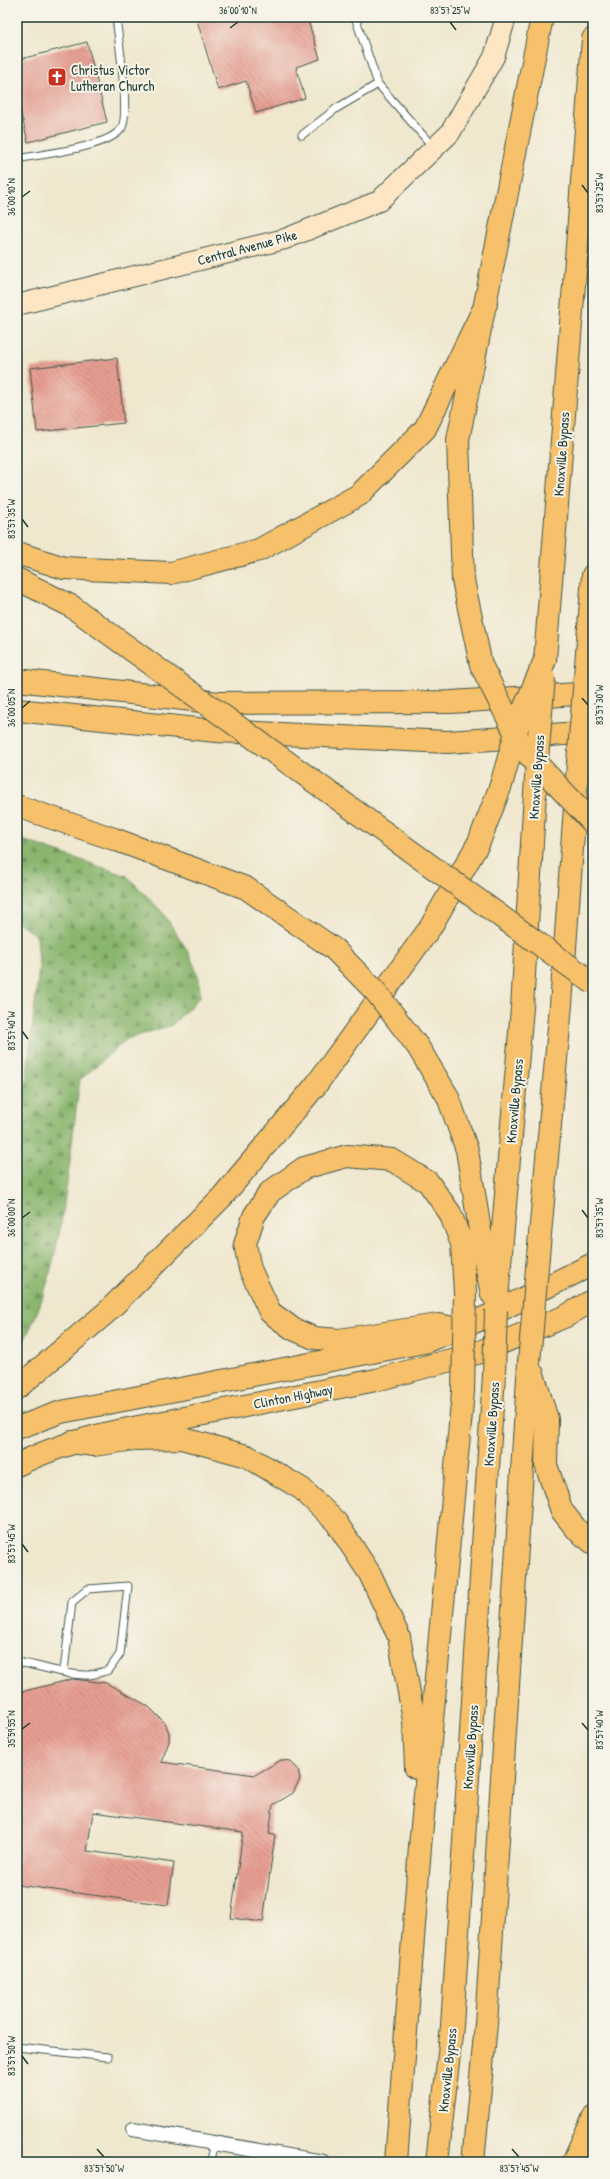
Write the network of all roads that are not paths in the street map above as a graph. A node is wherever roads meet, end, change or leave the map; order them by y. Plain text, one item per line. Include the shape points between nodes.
1 (116, 17) edge
2 (354, 17) edge
3 (506, 17) edge
4 (542, 17) edge
5 (593, 39) edge
6 (378, 84) junction
7 (302, 135) dead end
8 (434, 148) junction
9 (17, 159) edge
10 (486, 304) junction
11 (17, 305) edge
12 (17, 553) edge
13 (593, 575) edge
14 (17, 579) edge
15 (546, 650) junction
16 (17, 680) edge
17 (593, 693) edge
18 (17, 710) edge
19 (593, 732) edge
20 (578, 763) junction
21 (593, 781) edge
22 (17, 806) edge
23 (593, 823) edge
24 (593, 983) edge
25 (593, 1264) edge
26 (495, 1277) junction
27 (593, 1300) edge
28 (566, 1316) junction
29 (593, 1317) edge
30 (459, 1329) junction
31 (529, 1363) junction
32 (17, 1388) edge
33 (17, 1428) edge
34 (72, 1442) junction
35 (17, 1465) edge
36 (593, 1543) edge
37 (17, 1662) edge
38 (64, 1672) junction
39 (420, 1847) junction
40 (17, 2047) edge
41 (108, 2057) dead end
42 (593, 2118) edge
43 (133, 2129) dead end
44 (214, 2144) junction
45 (212, 2162) edge
46 (323, 2162) edge
47 (396, 2162) edge
48 (437, 2162) edge
49 (473, 2162) edge
50 (573, 2162) edge

1 - 9 lane via 126,112 122,128 112,138 95,144
2 - 6 lane
3 - 8 main road, Central Avenue Pike via 494,57 450,133
4 - 10 highway
5 - 15 highway, Knoxville Bypass
6 - 7 lane via 337,108
6 - 8 lane
8 - 11 main road, Central Avenue Pike via 379,201 284,239
10 - 12 highway via 425,429 359,495 260,550 171,574 64,568
10 - 23 highway, bridge via 458,440 463,580 481,665 524,750
13 - 20 highway, bridge
14 - 24 highway, bridge via 71,606
15 - 26 highway, Knoxville Bypass, bridge via 522,1008
15 - 32 highway, bridge via 520,718 501,785 479,842 430,928 316,1085 216,1202 107,1312
16 - 17 highway via 219,703 451,702
18 - 19 highway via 216,731 448,742
20 - 21 highway
20 - 31 highway, bridge via 561,1005
22 - 26 highway, bridge via 246,888 334,949 376,992 418,1047 448,1097 467,1150
25 - 30 highway
26 - 48 highway, Knoxville Bypass, bridge via 494,1375 452,2026
27 - 28 highway, Clinton Highway
28 - 29 highway
28 - 34 highway, Clinton Highway via 477,1353 376,1380
30 - 33 highway via 424,1342 375,1353 61,1412
30 - 39 highway, bridge via 438,1325 338,1340 314,1338 293,1330 270,1312 250,1269 245,1244 254,1216 270,1192 304,1168 347,1156 392,1160 428,1182 450,1213 462,1244 466,1293 463,1392
31 - 36 highway via 547,1418 546,1464 562,1511 578,1531
31 - 49 highway via 486,2024
34 - 35 highway, Clinton Highway
34 - 39 highway via 94,1446 135,1439 181,1438 247,1456 302,1489 336,1522 370,1574 399,1637 414,1720
37 - 38 lane
38 - 38 lane via 84,1676 109,1670 120,1654 128,1586 88,1589 72,1602
39 - 47 highway
40 - 41 lane
42 - 50 highway
43 - 44 street
44 - 45 lane
44 - 46 street

